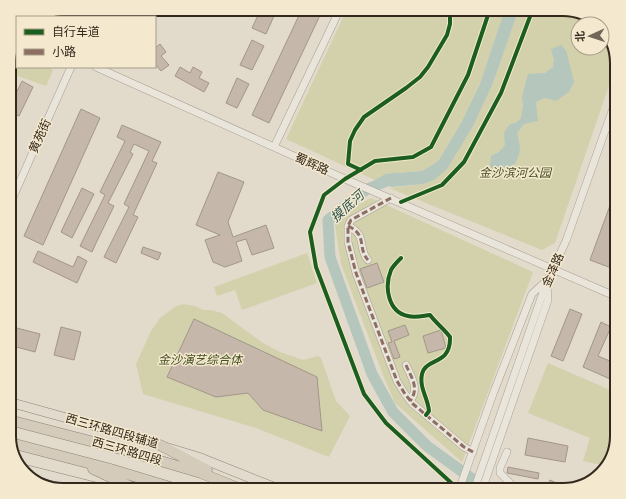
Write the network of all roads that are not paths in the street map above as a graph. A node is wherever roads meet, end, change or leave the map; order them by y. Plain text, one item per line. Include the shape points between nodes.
1 (337, 16) edge
2 (71, 68) edge
3 (98, 68) edge
4 (610, 117) edge
5 (607, 126) junction
6 (610, 128) edge
7 (274, 147) junction
8 (16, 190) edge
9 (391, 198) junction
10 (348, 226) junction
11 (368, 260) dead end
12 (553, 269) junction
13 (547, 281) junction
14 (610, 294) edge
15 (406, 365) dead end
16 (410, 401) junction
17 (16, 404) edge
18 (16, 422) edge
19 (17, 445) edge
20 (160, 445) junction
21 (473, 452) junction
22 (507, 452) dead end
23 (69, 458) junction
24 (32, 471) edge
25 (80, 483) edge
26 (123, 483) edge
27 (156, 483) edge
28 (225, 483) edge
29 (230, 483) edge
30 (263, 483) edge
31 (462, 483) edge
32 (476, 483) edge
33 (484, 483) edge
34 (510, 483) edge

1 - 7 street
2 - 8 street, 黄苑街
3 - 7 street, 蜀辉路
4 - 5 street, 金泽路
5 - 6 street
5 - 12 street, 金泽路 via 566,241
7 - 9 street, 蜀辉路
9 - 10 street via 351,220
9 - 12 street, 蜀辉路
10 - 11 street via 362,238 363,251
10 - 16 street via 348,242 356,273 397,381
12 - 13 street, 金泽路
12 - 14 street, 蜀辉路
13 - 21 street via 532,294 492,394
13 - 32 street, 金泽路
13 - 33 street via 548,300
15 - 16 street via 415,386
16 - 21 street
17 - 20 main road, 西三环路四段辅道
18 - 28 highway, 西三环路四段 via 117,448
19 - 23 highway, 西三环路四段
20 - 29 highway
20 - 30 main road, 西三环路四段辅道
21 - 31 street
22 - 34 street via 500,474
23 - 26 highway
23 - 27 highway, 西三环路四段
24 - 25 main road

